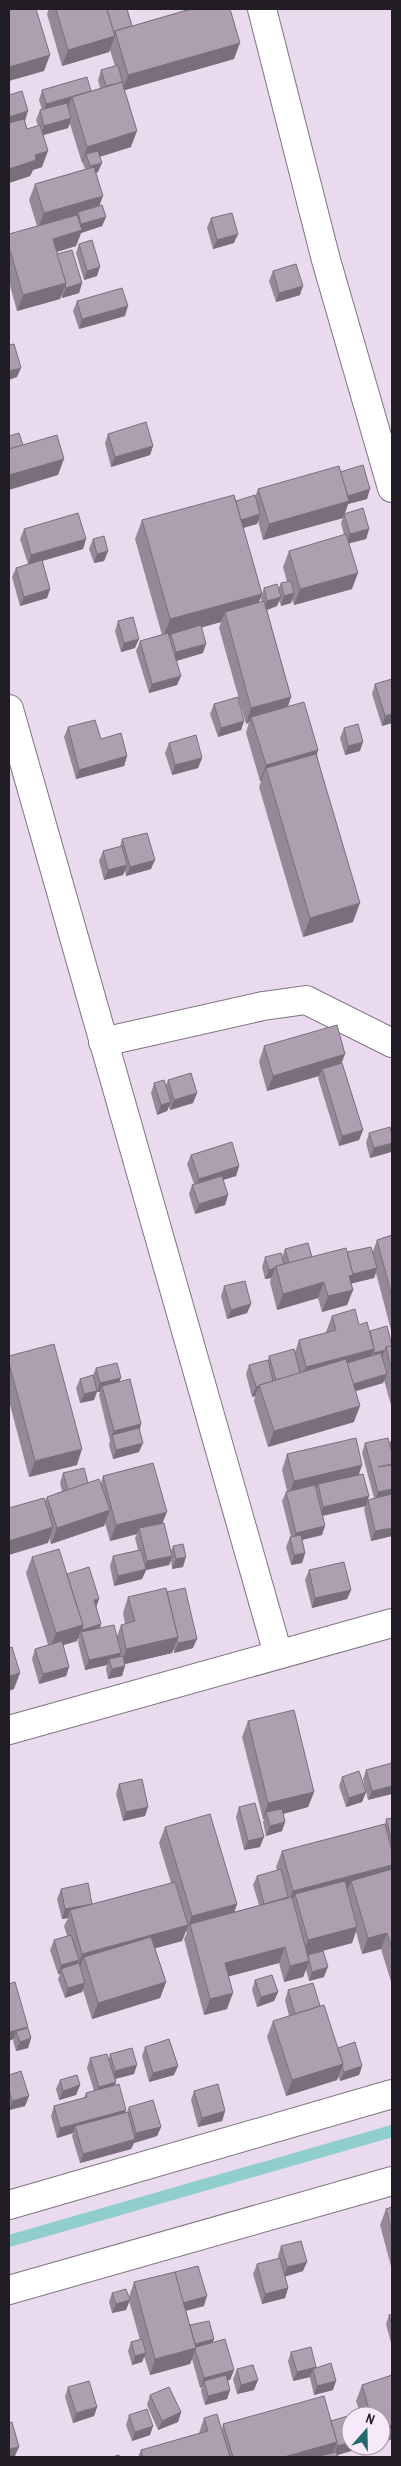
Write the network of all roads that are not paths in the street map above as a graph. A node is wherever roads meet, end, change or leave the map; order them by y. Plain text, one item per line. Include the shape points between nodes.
1 (262, 9) edge
2 (392, 488) edge
3 (9, 709) edge
4 (103, 1042) junction
5 (392, 1043) edge
6 (392, 1623) edge
7 (278, 1654) junction
8 (9, 1730) edge
9 (392, 2094) edge
10 (392, 2181) edge
11 (9, 2204) edge
12 (9, 2290) edge

1 - 2 street via 326,260
3 - 4 street
4 - 5 street via 263,1006 306,1000
4 - 7 street
6 - 7 street
7 - 8 street
9 - 11 street
10 - 12 street

